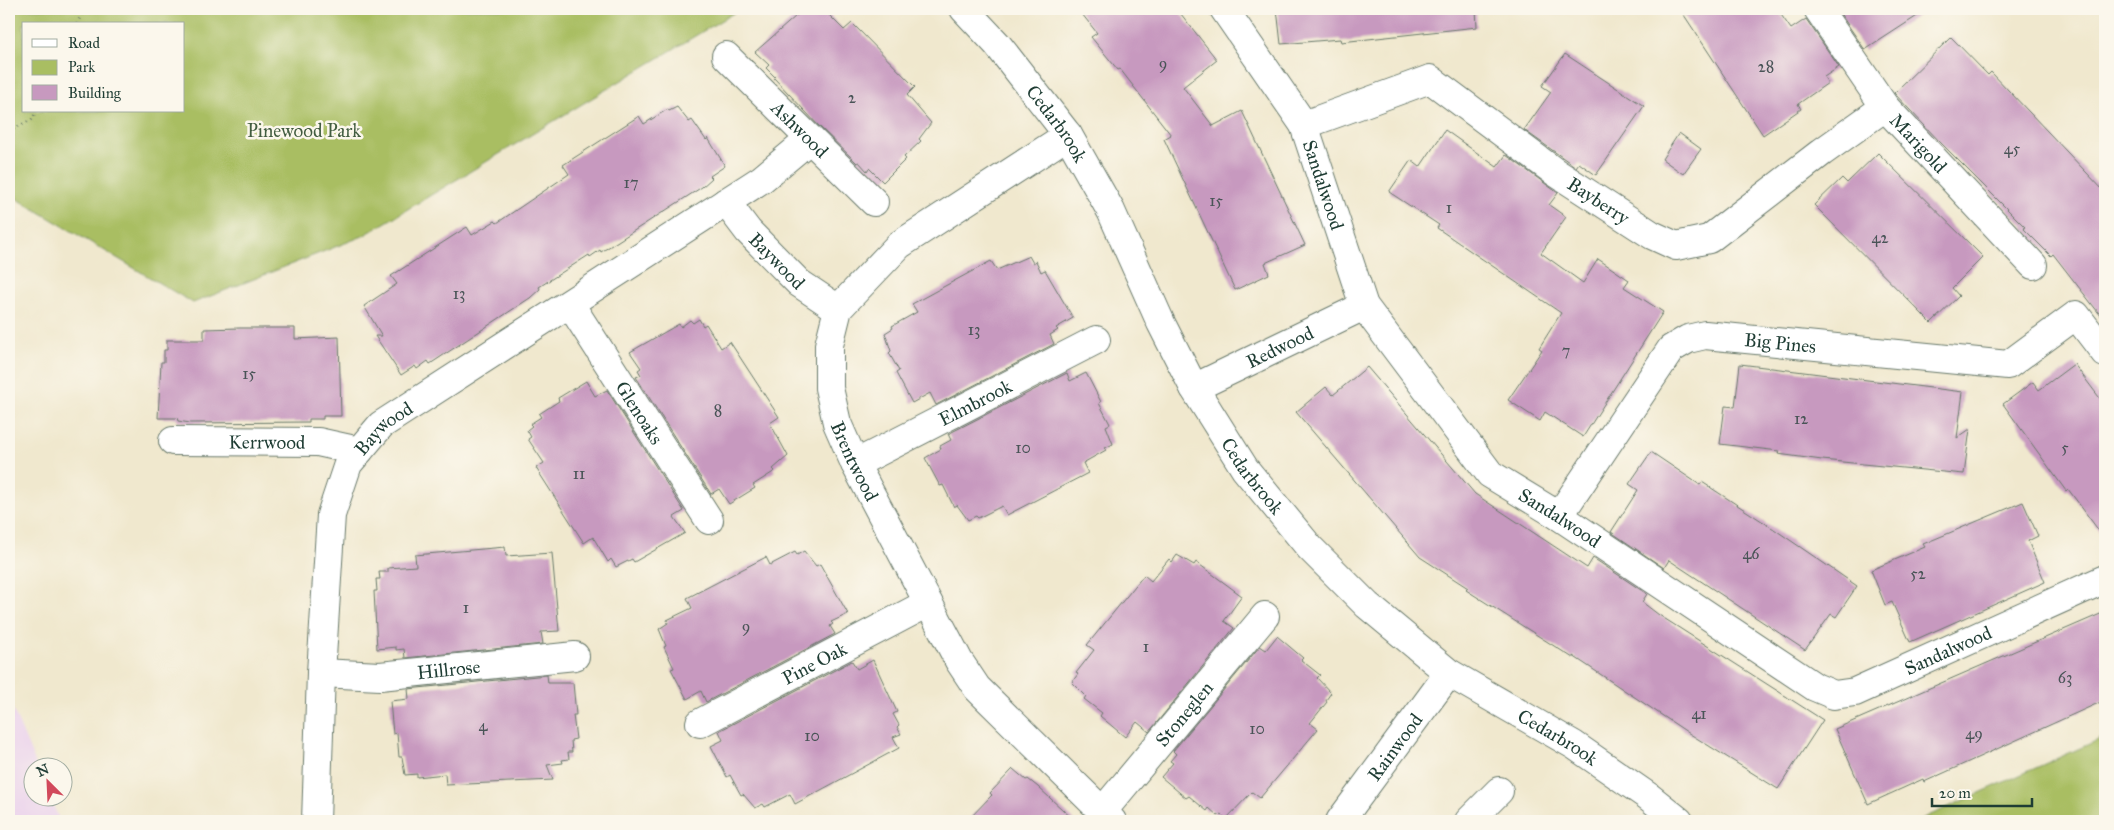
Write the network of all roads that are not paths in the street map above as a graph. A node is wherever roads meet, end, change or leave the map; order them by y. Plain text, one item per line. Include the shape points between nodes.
1 (964, 9) edge
2 (1224, 9) edge
3 (1818, 9) edge
4 (726, 56) dead end
5 (1885, 107) junction
6 (1304, 125) junction
7 (1068, 135) junction
8 (810, 139) junction
9 (726, 202) junction
10 (874, 202) dead end
11 (2033, 265) dead end
12 (570, 304) junction
13 (1364, 306) junction
14 (838, 308) junction
15 (1096, 340) dead end
16 (2105, 353) edge
17 (1194, 388) junction
18 (174, 441) dead end
19 (359, 451) junction
20 (855, 464) junction
21 (1559, 516) junction
22 (710, 520) dead end
23 (2105, 579) edge
24 (928, 604) junction
25 (1265, 616) dead end
26 (575, 656) dead end
27 (321, 672) junction
28 (1449, 673) junction
29 (700, 723) dead end
30 (1499, 791) dead end
31 (1107, 816) edge
32 (316, 821) edge
33 (1340, 821) edge
34 (1469, 821) edge
35 (1679, 821) edge

1 - 7 street, Cedarbrook via 997,44
2 - 6 street, Sandalwood
3 - 5 street, Marigold
4 - 8 street, Ashwood
5 - 6 street, Bayberry via 1709,239 1676,246 1652,235 1555,172 1430,79
5 - 11 street, Marigold
6 - 13 street, Sandalwood
7 - 14 street via 899,245
7 - 17 street, Cedarbrook via 1112,211 1161,323
8 - 9 street, Baywood via 762,179
8 - 10 street, Ashwood
9 - 12 street, Baywood
9 - 14 street, Baywood via 748,231 799,283
12 - 19 street, Baywood via 381,425
12 - 22 street, Glenoaks
13 - 17 street, Redwood
13 - 21 street, Sandalwood via 1490,474
14 - 20 street, Brentwood via 829,346 829,388 837,423
15 - 20 street, Elmbrook
16 - 21 street, Big Pines via 2076,315 2008,365 1705,335 1688,338 1671,349
17 - 28 street, Cedarbrook via 1245,469 1310,548 1367,605
18 - 19 street, Kerrwood via 318,442
19 - 27 street, Baywood via 348,464 331,515
20 - 24 street, Brentwood
21 - 23 street, Sandalwood via 1815,686 1834,695 1855,692
24 - 29 street, Pine Oak
24 - 31 street, Brentwood via 977,688
25 - 31 street, Stoneglen
26 - 27 street, Hillrose via 380,676
27 - 32 street, Baywood
28 - 33 street, Rainwood
28 - 35 street, Cedarbrook via 1574,745
30 - 34 street

